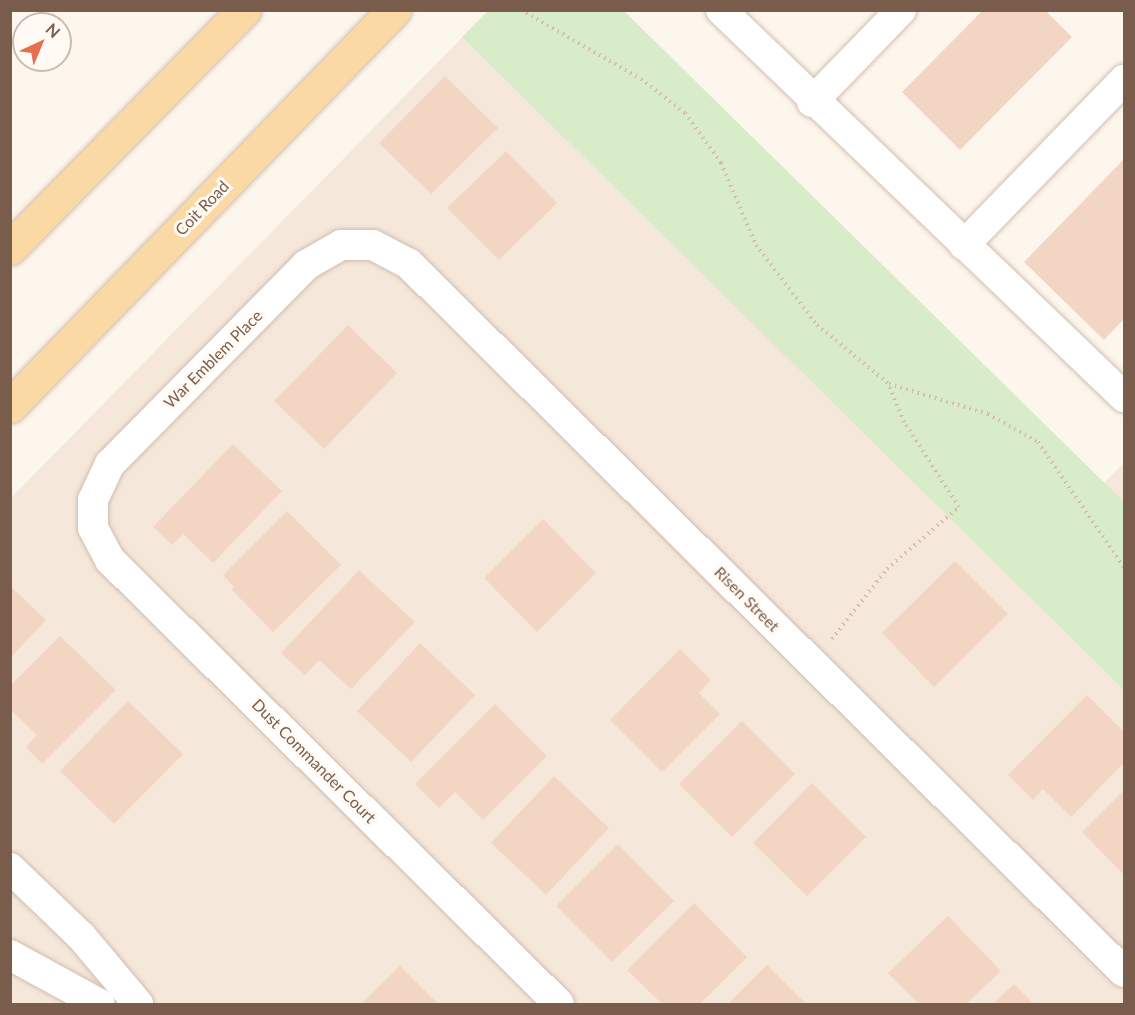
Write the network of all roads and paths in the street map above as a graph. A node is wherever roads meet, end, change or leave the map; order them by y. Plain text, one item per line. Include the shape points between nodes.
1 (244, 10) edge
2 (394, 10) edge
3 (521, 10) edge
4 (721, 10) edge
5 (901, 10) edge
6 (1125, 80) edge
7 (812, 102) junction
8 (359, 243) joint
9 (964, 245) junction
10 (10, 248) edge
11 (889, 384) junction
12 (1125, 396) edge
13 (10, 406) edge
14 (92, 504) joint
15 (1125, 567) edge
16 (814, 665) junction
17 (10, 868) edge
18 (10, 955) edge
19 (1125, 972) edge
20 (100, 1005) edge
21 (138, 1005) edge
22 (559, 1005) edge

1 - 10 main road
2 - 13 main road, Coit Road
3 - 11 path via 641,79 685,112 721,163 756,245 817,325
4 - 7 street
5 - 7 street
6 - 9 street
7 - 9 street
8 - 14 street, War Emblem Place via 333,248 306,265 110,464 98,483
8 - 16 street, Risen Street via 386,249 409,264
9 - 12 street
11 - 15 path via 988,414 1038,442
11 - 16 path via 914,440 959,507 887,569
14 - 22 street, Dust Commander Court via 95,532 110,560
16 - 19 street, Risen Street
17 - 21 street via 81,936
18 - 20 street

